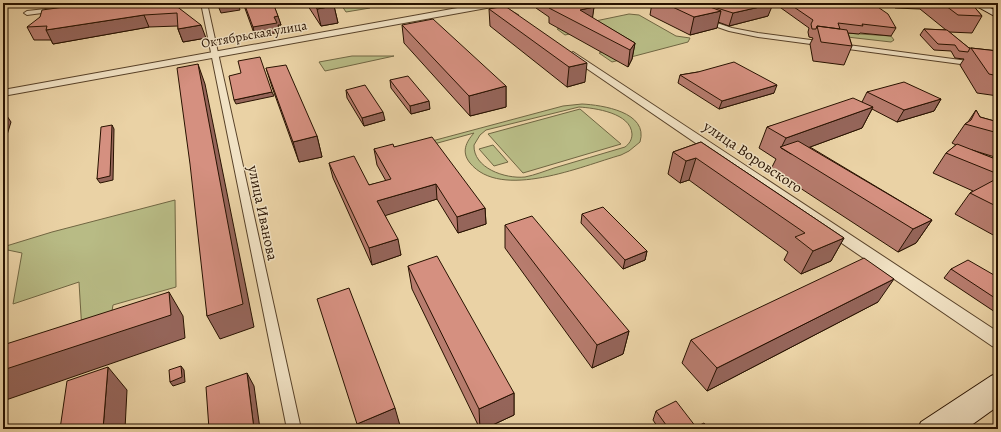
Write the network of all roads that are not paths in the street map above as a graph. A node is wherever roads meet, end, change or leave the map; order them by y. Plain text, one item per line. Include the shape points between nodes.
1 (204, 3) edge
2 (976, 3) edge
3 (498, 4) edge
4 (28, 10) dead end
5 (59, 10) edge
6 (998, 15) edge
7 (701, 19) edge
8 (522, 21) edge
9 (563, 48) edge
10 (214, 53) junction
11 (998, 67) edge
12 (3, 89) edge
13 (3, 93) edge
14 (998, 341) edge
15 (998, 382) edge
16 (998, 394) edge
17 (294, 429) edge
18 (928, 429) edge
19 (948, 429) edge

1 - 10 street, улица Иванова
2 - 6 main road
3 - 8 street
3 - 10 street
4 - 5 street
7 - 11 street via 731,30 758,35
9 - 14 street, улица Воровского
10 - 12 street
10 - 13 street, Октябрьская улица
10 - 17 street, улица Иванова
15 - 18 main road
16 - 19 main road

